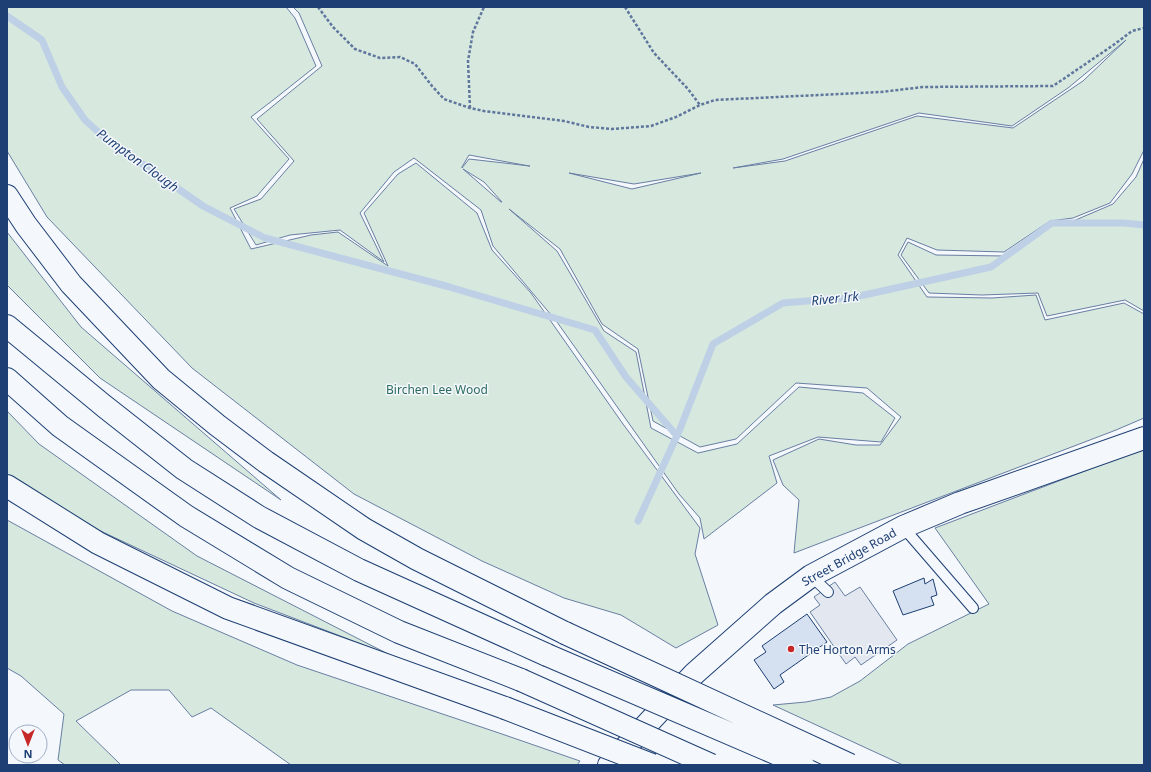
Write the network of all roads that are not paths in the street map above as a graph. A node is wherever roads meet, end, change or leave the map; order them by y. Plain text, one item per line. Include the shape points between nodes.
1 (7, 196) edge
2 (7, 326) edge
3 (7, 379) edge
4 (1144, 438) edge
5 (7, 486) edge
6 (903, 527) junction
7 (811, 576) junction
8 (828, 592) dead end
9 (972, 608) dead end
10 (609, 765) edge
11 (652, 765) edge
12 (711, 765) edge
13 (803, 765) edge
14 (850, 765) edge

1 - 14 main road, bridge via 71,284 161,379 266,462 364,529 417,559 565,633
2 - 13 main road, bridge via 184,469 259,517 359,570 547,655
3 - 12 main road, bridge via 60,426 179,511 288,578 399,632 521,680
4 - 6 main road, Street Bridge Road via 960,503
5 - 11 main road, bridge via 98,543 228,608 505,708
6 - 7 main road, Street Bridge Road
6 - 9 lane
7 - 8 lane
7 - 10 main road, Street Bridge Road via 773,604 694,674

